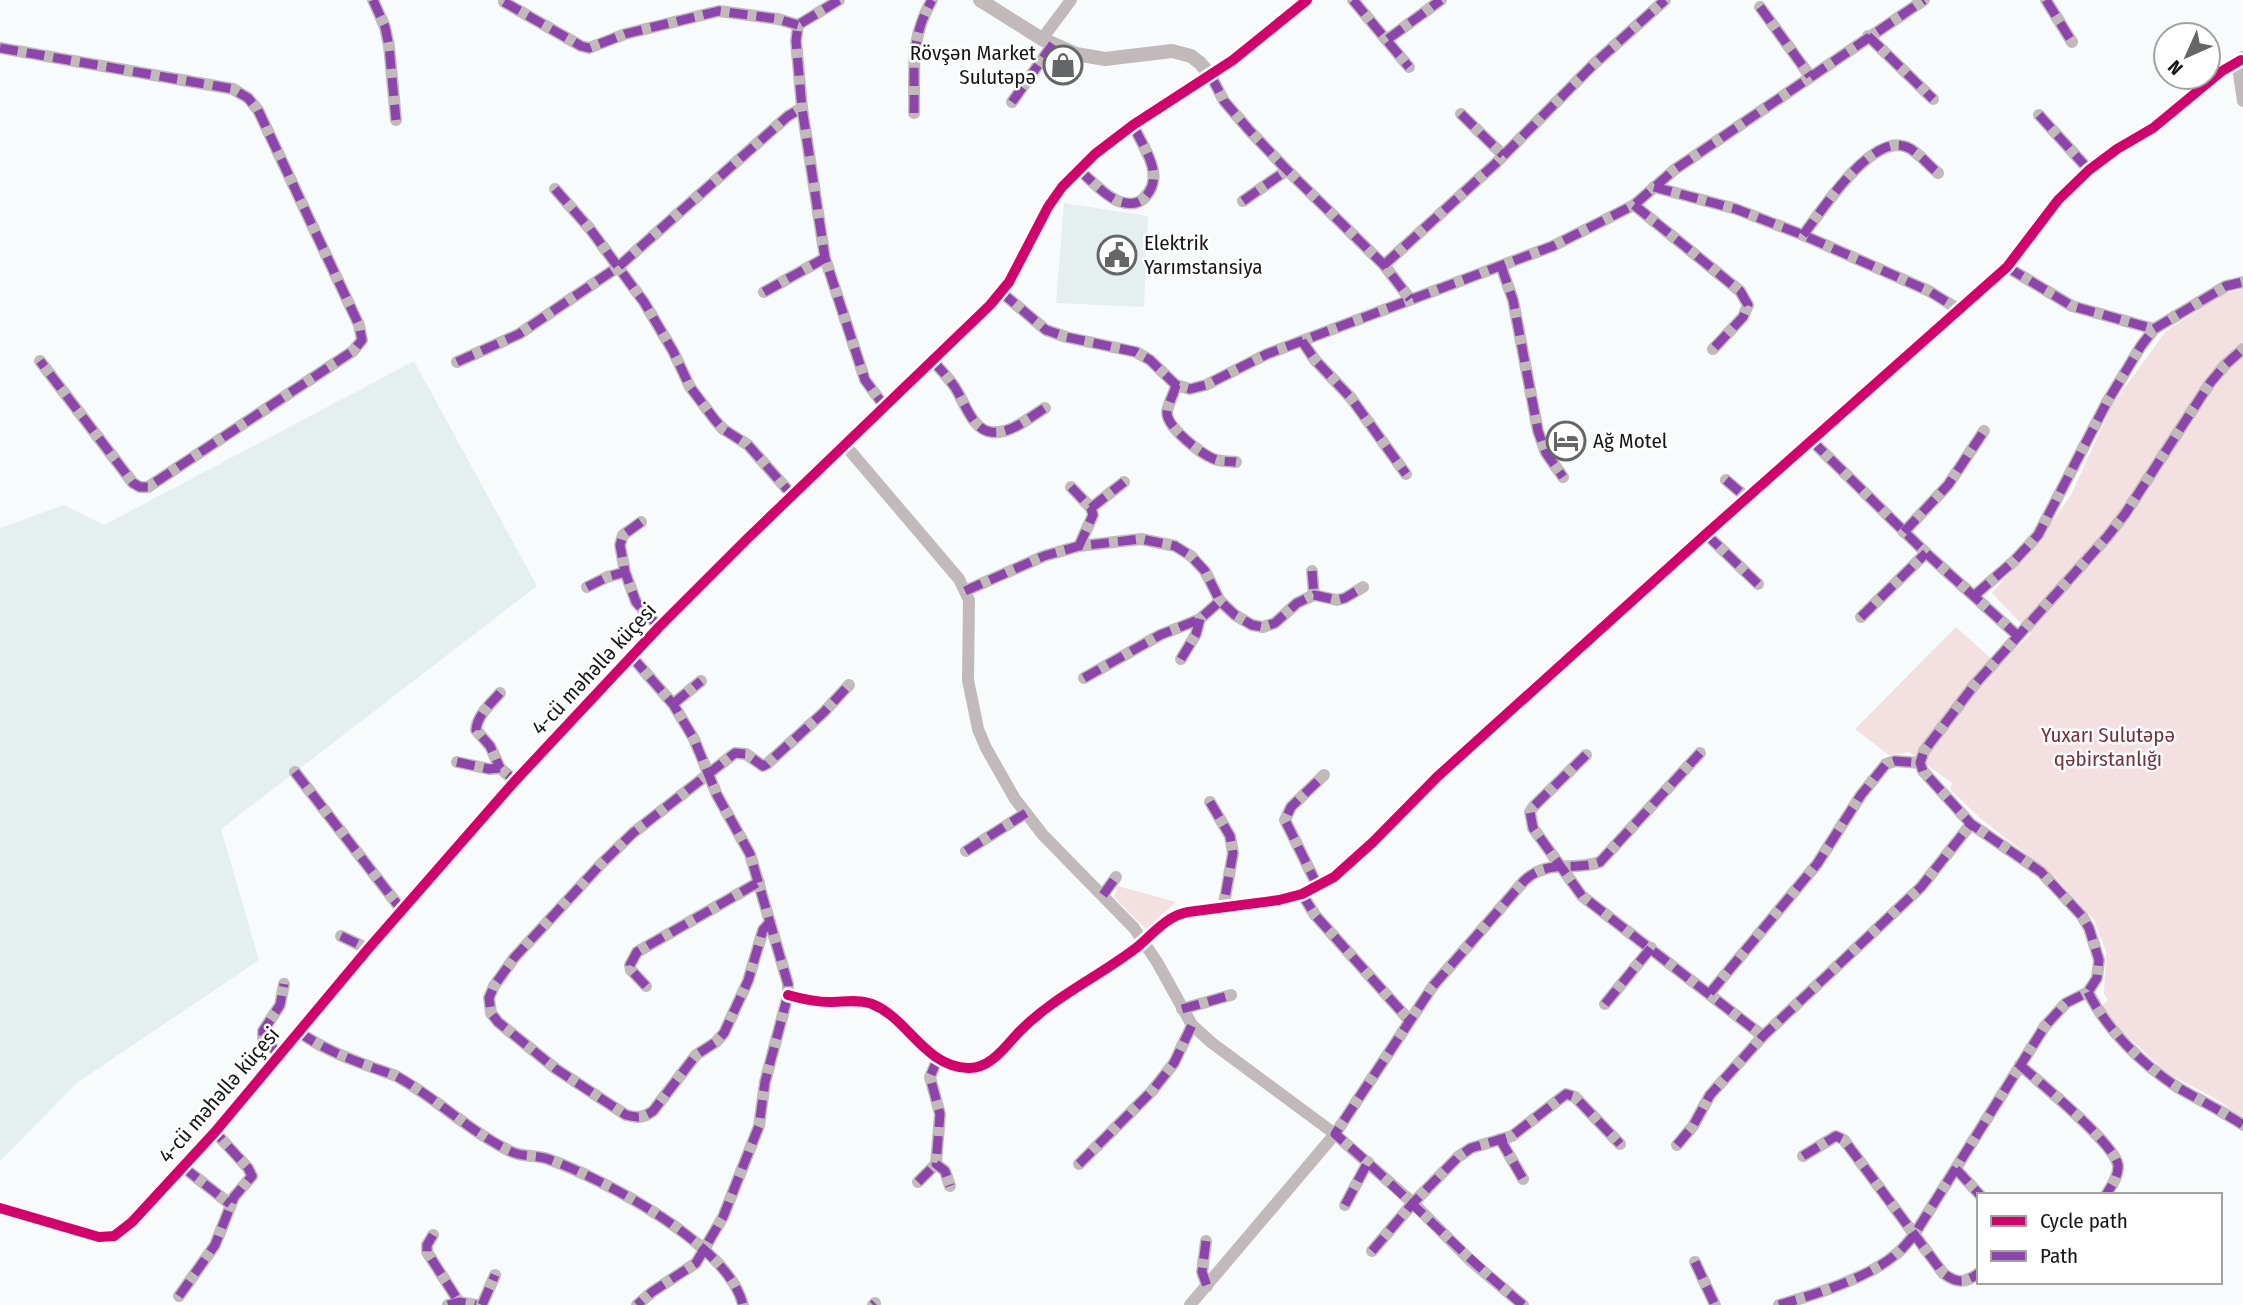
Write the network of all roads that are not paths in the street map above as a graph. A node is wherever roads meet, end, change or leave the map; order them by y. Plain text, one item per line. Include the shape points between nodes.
1 (373, 0) edge
2 (839, 0) edge
3 (932, 0) edge
4 (980, 0) edge
5 (1071, 0) edge
6 (1307, 0) edge
7 (1353, 0) edge
8 (1441, 0) edge
9 (1665, 0) edge
10 (1923, 0) edge
11 (2046, 0) edge
12 (504, 2) dead end
13 (717, 5) edge
14 (1760, 6) dead end
15 (798, 25) junction
16 (1868, 36) junction
17 (1388, 39) junction
18 (1047, 41) junction
19 (2072, 42) dead end
20 (0, 48) edge
21 (2242, 59) edge
22 (1409, 67) dead end
23 (1211, 76) junction
24 (1810, 76) junction
25 (1933, 99) dead end
26 (2243, 101) edge
27 (1012, 102) dead end
28 (802, 108) junction
29 (914, 113) dead end
30 (1461, 114) dead end
31 (2039, 115) dead end
32 (396, 120) dead end
33 (1133, 125) junction
34 (1503, 155) junction
35 (1079, 170) junction
36 (1287, 170) junction
37 (2089, 170) junction
38 (1938, 173) dead end
39 (1654, 187) junction
40 (555, 190) dead end
41 (1243, 201) dead end
42 (1634, 205) junction
43 (1803, 235) junction
44 (825, 258) junction
45 (1384, 265) junction
46 (1501, 266) junction
47 (618, 267) junction
48 (2007, 267) junction
49 (2243, 282) edge
50 (764, 292) dead end
51 (1001, 292) junction
52 (1410, 299) junction
53 (1958, 310) junction
54 (2154, 329) junction
55 (1302, 341) junction
56 (1713, 349) dead end
57 (2243, 349) edge
58 (40, 361) dead end
59 (933, 361) junction
60 (457, 362) dead end
61 (1177, 385) junction
62 (885, 407) junction
63 (1045, 408) dead end
64 (1984, 431) dead end
65 (1811, 440) junction
66 (845, 445) junction
67 (1236, 461) dead end
68 (1406, 474) dead end
69 (1563, 477) dead end
70 (1726, 480) dead end
71 (1124, 482) dead end
72 (1071, 487) dead end
73 (793, 496) junction
74 (1747, 498) junction
75 (1091, 508) junction
76 (641, 522) dead end
77 (1904, 532) junction
78 (1706, 534) junction
79 (1079, 547) junction
80 (1926, 553) junction
81 (1312, 571) dead end
82 (625, 572) junction
83 (1758, 584) dead end
84 (587, 587) dead end
85 (1363, 587) dead end
86 (965, 591) junction
87 (1314, 595) junction
88 (1975, 595) junction
89 (1220, 601) junction
90 (1861, 617) dead end
91 (1200, 619) junction
92 (659, 627) junction
93 (2018, 636) junction
94 (632, 657) junction
95 (1181, 659) dead end
96 (1084, 678) dead end
97 (701, 681) dead end
98 (849, 685) dead end
99 (500, 693) dead end
100 (673, 704) junction
101 (1700, 752) dead end
102 (1586, 755) dead end
103 (457, 762) dead end
104 (1920, 763) junction
105 (500, 768) junction
106 (295, 772) dead end
107 (708, 773) junction
108 (1324, 775) dead end
109 (515, 781) junction
110 (1210, 802) dead end
111 (1026, 813) junction
112 (1971, 824) junction
113 (966, 851) dead end
114 (1560, 866) junction
115 (1116, 877) dead end
116 (760, 882) junction
117 (1318, 887) junction
118 (1302, 894) junction
119 (1103, 895) junction
120 (401, 909) junction
121 (1223, 909) junction
122 (770, 922) junction
123 (341, 936) dead end
124 (1144, 942) junction
125 (368, 948) junction
126 (1651, 948) junction
127 (284, 984) dead end
128 (646, 986) dead end
129 (2088, 992) junction
130 (1710, 993) junction
131 (788, 995) junction
132 (1231, 995) dead end
133 (1605, 1004) dead end
134 (1182, 1009) junction
135 (1409, 1020) junction
136 (1192, 1025) junction
137 (299, 1032) junction
138 (1763, 1036) junction
139 (280, 1056) junction
140 (938, 1058) junction
141 (2020, 1065) junction
142 (2243, 1125) edge
143 (215, 1132) junction
144 (1335, 1134) junction
145 (1500, 1139) junction
146 (1620, 1144) dead end
147 (1677, 1145) dead end
148 (1803, 1156) dead end
149 (1368, 1162) junction
150 (936, 1164) junction
151 (1079, 1164) dead end
152 (183, 1167) junction
153 (1956, 1169) junction
154 (1523, 1179) dead end
155 (919, 1182) dead end
156 (950, 1186) dead end
157 (1978, 1193) edge
158 (2107, 1193) edge
159 (1413, 1203) junction
160 (230, 1204) junction
161 (1345, 1205) dead end
162 (0, 1209) edge
163 (433, 1235) dead end
164 (1914, 1235) junction
165 (1206, 1241) dead end
166 (705, 1251) junction
167 (1372, 1251) dead end
168 (1695, 1262) dead end
169 (1977, 1274) edge
170 (495, 1275) dead end
171 (1207, 1286) junction
172 (179, 1296) dead end
173 (1810, 1301) edge
174 (454, 1303) edge
175 (476, 1305) edge
176 (482, 1305) edge
177 (637, 1305) edge
178 (743, 1305) edge
179 (1190, 1305) edge
180 (1523, 1305) edge
181 (1715, 1305) edge
182 (1779, 1305) edge

1 - 32 street via 389,46
2 - 15 street
3 - 29 street via 918,26
4 - 18 street
5 - 18 street
6 - 23 street, 4-cü məhəllə küçesi
7 - 17 street
8 - 17 street
9 - 34 street
10 - 16 street
11 - 19 street
12 - 13 street via 589,48
13 - 15 street
14 - 24 street
15 - 28 street
16 - 24 street
16 - 25 street
17 - 22 street
18 - 23 street via 1076,54 1105,59 1184,53
18 - 27 street
20 - 58 street via 233,89 248,98 258,110 362,340 353,351 148,487 132,483
21 - 26 street
21 - 37 street via 2154,128
23 - 33 street, 4-cü məhəllə küçesi
23 - 36 street via 1224,101
24 - 39 street
28 - 44 street
28 - 47 street
30 - 34 street
31 - 37 street
33 - 35 street, 4-cü məhəllə küçesi
33 - 35 street via 1155,180 1140,202 1115,200
34 - 45 street
35 - 51 street, 4-cü məhəllə küçesi via 1048,207
36 - 41 street
36 - 45 street
37 - 48 street via 2058,200
38 - 43 street via 1909,148 1895,144 1879,150 1862,162
39 - 42 street
39 - 43 street via 1736,209
40 - 47 street
42 - 46 street
42 - 56 street via 1740,291 1748,305 1743,317
43 - 53 street via 1929,291
44 - 50 street
44 - 62 street via 865,380
45 - 52 street
46 - 52 street
46 - 69 street via 1513,300 1538,431
47 - 60 street via 519,334
47 - 73 street via 715,420 748,445
48 - 53 street
48 - 54 street via 2072,306
49 - 54 street via 2226,286
51 - 59 street, 4-cü məhəllə küçesi
51 - 61 street via 1046,330 1136,352
52 - 55 street
53 - 65 street
54 - 88 street via 2107,402 2038,536
55 - 61 street via 1206,385 1190,389
55 - 68 street
57 - 93 street via 2210,383 2107,537
59 - 62 street, 4-cü məhəllə küçesi
59 - 63 street via 982,429 992,433 1015,427
61 - 67 street via 1167,414 1175,431 1217,461
62 - 66 street, 4-cü məhəllə küçesi
64 - 77 street via 1948,485
65 - 74 street
65 - 77 street
66 - 73 street, 4-cü məhəllə küçesi
66 - 86 street
70 - 74 street
71 - 75 street
72 - 75 street
73 - 92 street, 4-cü məhəllə küçesi
74 - 78 street
75 - 79 street via 1093,516
76 - 82 street via 623,535 620,545
77 - 80 street
78 - 83 street
78 - 117 street via 1437,777 1363,851
79 - 86 street via 1044,556
79 - 89 street via 1141,539 1175,546 1205,571
80 - 88 street
80 - 90 street
81 - 87 street
82 - 84 street
82 - 92 street via 636,602
85 - 87 street via 1337,600
86 - 111 street via 970,607 968,680 978,729
87 - 89 street via 1264,627 1235,615
88 - 93 street
89 - 91 street
91 - 95 street
91 - 96 street via 1160,635
92 - 94 street, 4-cü məhəllə küçesi
93 - 104 street via 1940,728
94 - 100 street
94 - 109 street, 4-cü məhəllə küçesi
97 - 100 street
98 - 107 street via 767,764 762,766 746,754 735,753
99 - 105 street via 476,730 491,746
100 - 107 street
101 - 114 street via 1600,862 1587,867
102 - 114 street via 1530,812 1533,828
103 - 105 street
104 - 112 street
104 - 130 street via 1886,764 1817,864
105 - 109 street
106 - 120 street
107 - 116 street
107 - 122 street via 633,833 514,957 489,998 491,1013 556,1069 626,1115 645,1116 696,1055 724,1033
108 - 117 street via 1284,820
109 - 120 street, 4-cü məhəllə küçesi
110 - 121 street via 1230,836 1233,853
111 - 113 street
111 - 119 street
112 - 129 street via 2041,872 2082,916 2099,960 2097,978
112 - 138 street via 1920,887
114 - 126 street via 1582,896
114 - 135 street via 1542,868 1524,880
115 - 119 street
116 - 122 street
116 - 128 street via 638,953 630,965
117 - 118 street
118 - 121 street
118 - 135 street via 1315,915
119 - 124 street
120 - 125 street, 4-cü məhəllə küçesi
121 - 124 street via 1179,914
122 - 131 street
123 - 125 street
124 - 134 street
124 - 140 street via 1036,1017 981,1066 958,1066
125 - 137 street, 4-cü məhəllə küçesi
126 - 130 street
126 - 133 street
127 - 139 street via 280,1004 263,1031
129 - 141 street via 2057,1012
129 - 142 street via 2105,1020 2140,1058 2176,1086
130 - 138 street
131 - 140 street via 810,1001 873,1004
131 - 166 street via 755,1140
132 - 134 street
134 - 136 street
135 - 144 street
136 - 144 street
136 - 151 street via 1174,1063 1152,1091
137 - 139 street, 4-cü məhəllə küçesi
137 - 166 street via 330,1051 395,1076 514,1153 547,1158 623,1195 669,1222
138 - 147 street via 1710,1095
139 - 143 street, 4-cü məhəllə küçesi
140 - 150 street via 930,1077 940,1114
141 - 153 street
141 - 158 street via 2112,1152 2118,1174
143 - 152 street, 4-cü məhəllə küçesi
143 - 160 street via 252,1177
144 - 149 street
144 - 171 street
145 - 146 street via 1519,1132 1566,1094 1575,1097
145 - 154 street
145 - 159 street via 1458,1157
148 - 164 street via 1836,1136 1844,1140
149 - 159 street
149 - 161 street
150 - 155 street
150 - 156 street via 945,1171
152 - 160 street
152 - 162 street, 4-cü məhəllə küçesi via 114,1236 82,1233
153 - 157 street
153 - 164 street
159 - 167 street
159 - 180 street
160 - 172 street via 215,1245
163 - 174 street via 427,1252
164 - 169 street via 1952,1280 1964,1282
164 - 173 street via 1876,1268
165 - 171 street via 1202,1272
166 - 177 street via 687,1271
166 - 178 street via 733,1280
168 - 181 street
170 - 176 street
171 - 179 street
173 - 182 street
174 - 175 street

